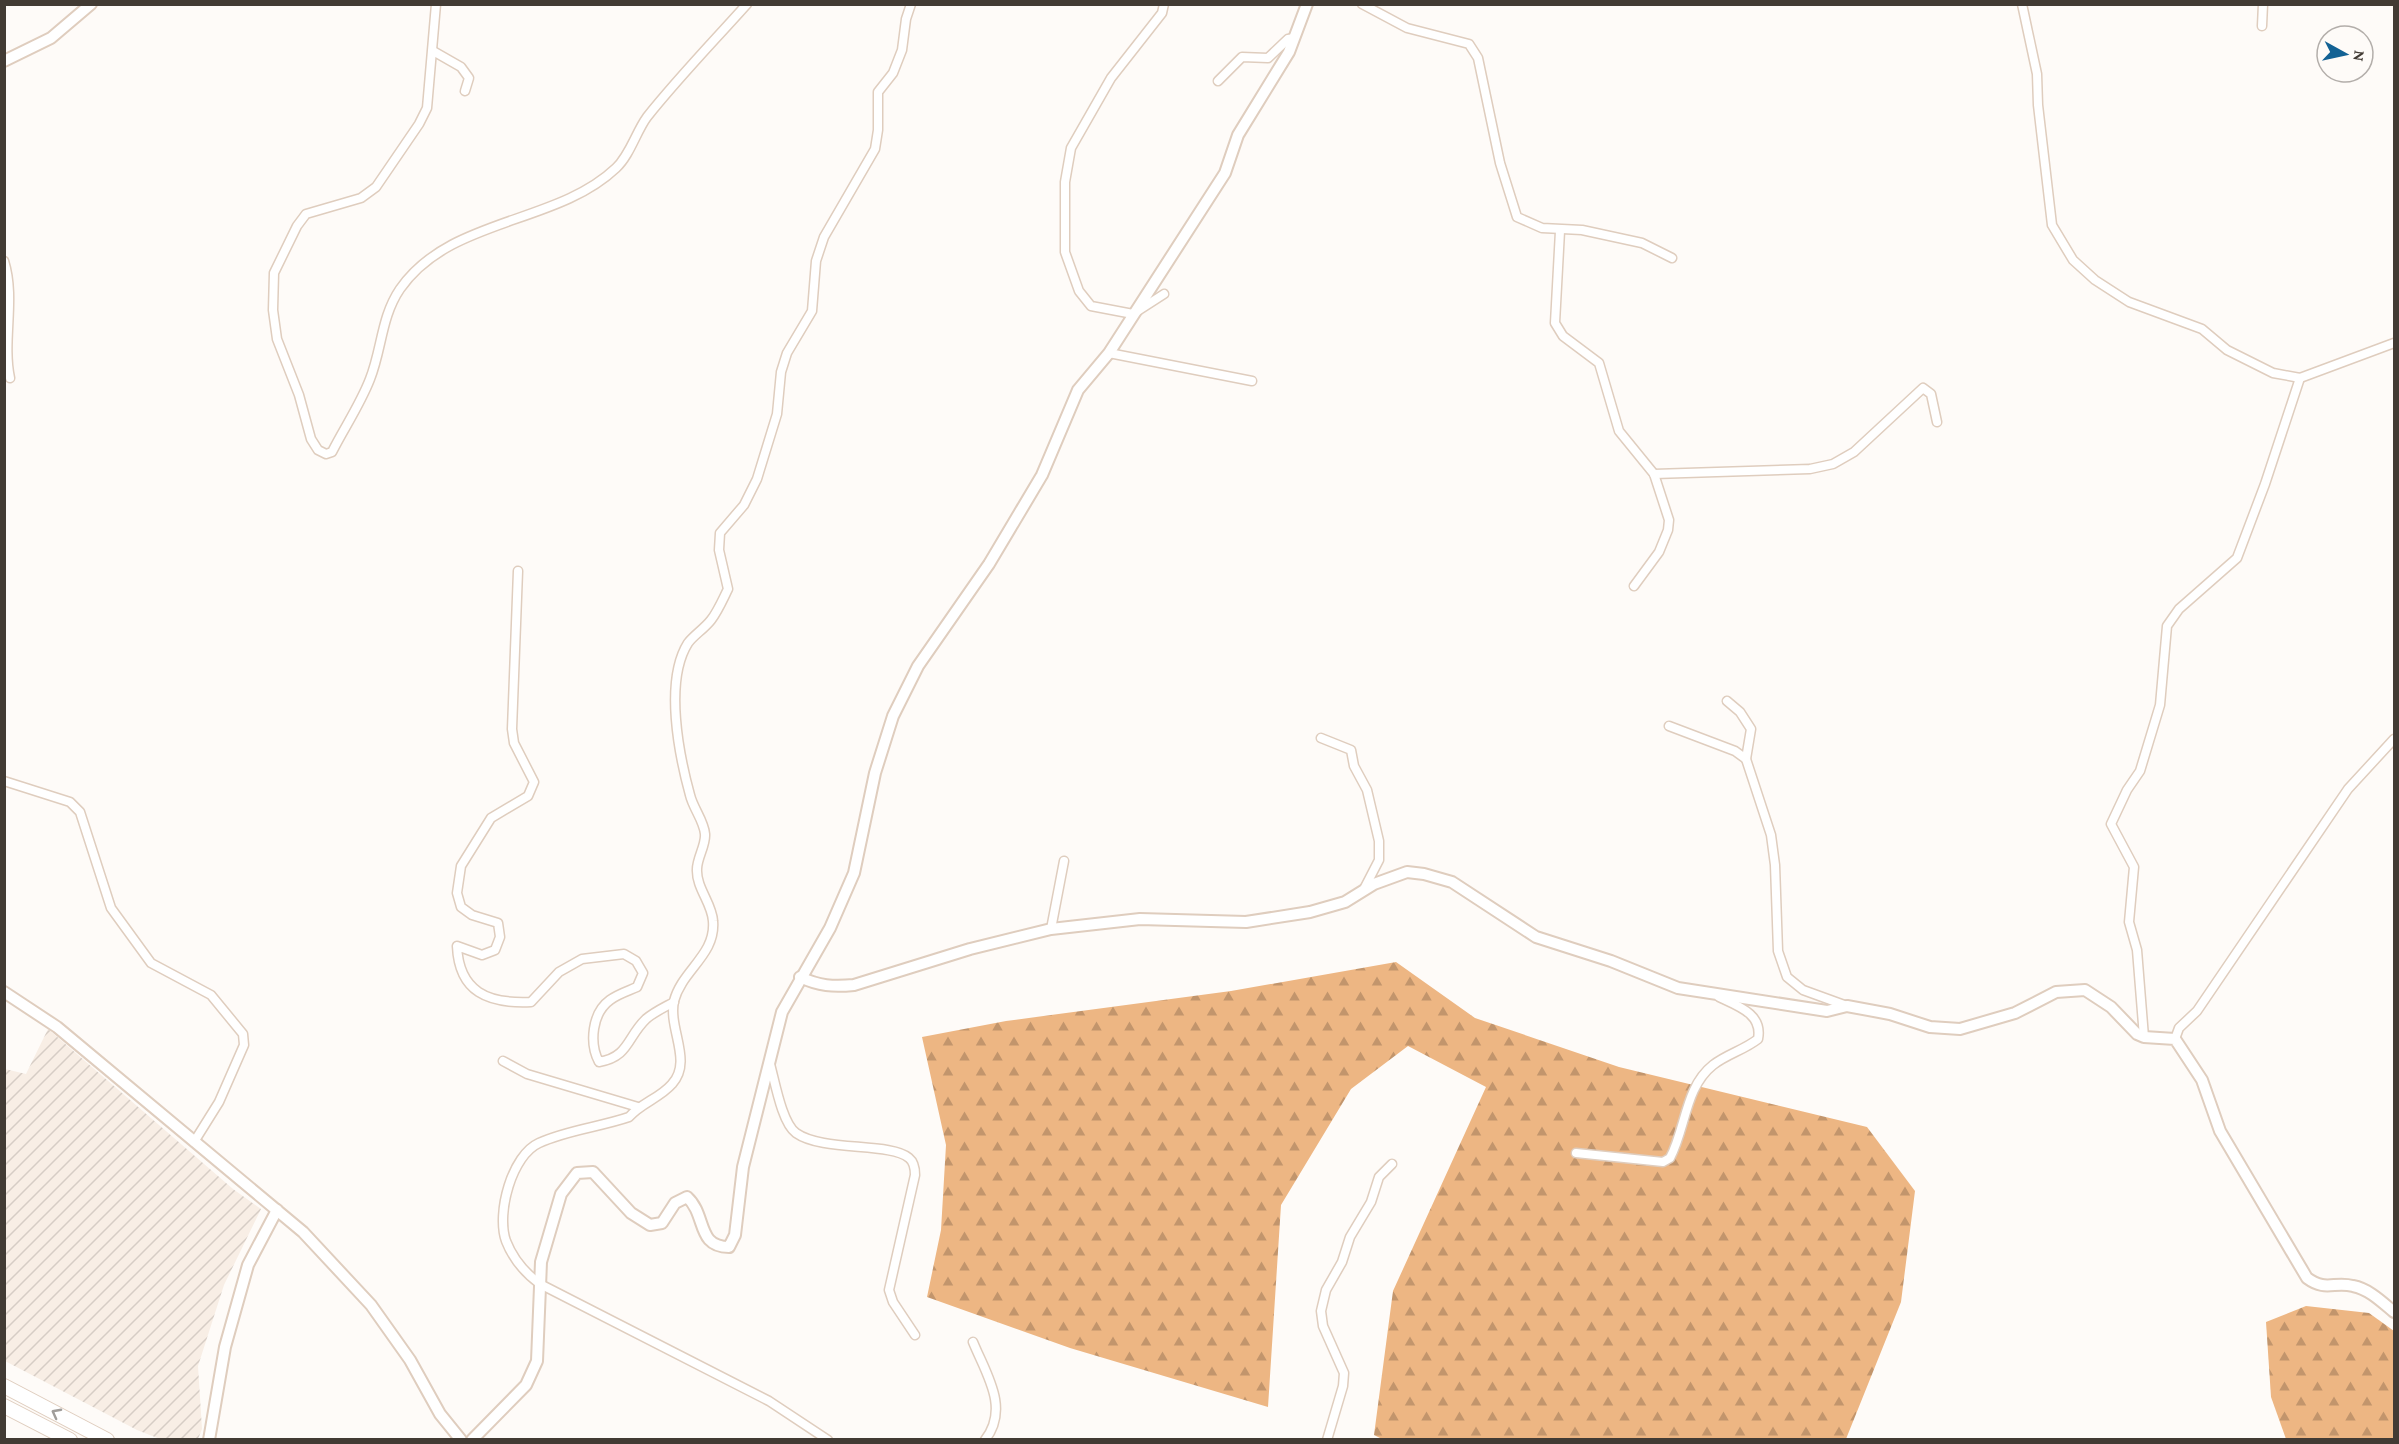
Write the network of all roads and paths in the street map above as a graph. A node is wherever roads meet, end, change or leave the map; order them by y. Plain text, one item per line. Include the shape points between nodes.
1 (91, 4) edge
2 (436, 4) edge
3 (747, 4) edge
4 (911, 4) edge
5 (1164, 4) edge
6 (1306, 4) edge
7 (1362, 4) edge
8 (2022, 4) edge
9 (2263, 4) edge
10 (2262, 26) dead end
11 (1294, 38) junction
12 (433, 51) junction
13 (4, 61) edge
14 (1218, 81) dead end
15 (465, 91) dead end
16 (1560, 231) junction
17 (1672, 258) dead end
18 (4, 261) edge
19 (1164, 294) dead end
20 (1133, 314) junction
21 (2394, 344) edge
22 (1109, 353) junction
23 (10, 378) dead end
24 (2300, 378) junction
25 (1252, 381) dead end
26 (1937, 422) dead end
27 (1654, 474) junction
28 (518, 571) dead end
29 (1634, 586) dead end
30 (1727, 701) dead end
31 (1669, 726) dead end
32 (1321, 738) dead end
33 (2394, 739) edge
34 (1746, 759) junction
35 (4, 781) edge
36 (1064, 861) dead end
37 (1360, 894) junction
38 (1051, 929) junction
39 (800, 977) junction
40 (4, 992) edge
41 (1716, 995) junction
42 (674, 1002) junction
43 (1847, 1006) junction
44 (2144, 1037) junction
45 (2175, 1039) junction
46 (504, 1061) dead end
47 (769, 1064) junction
48 (638, 1107) junction
49 (194, 1142) junction
50 (1576, 1153) dead end
51 (1392, 1164) dead end
52 (277, 1210) junction
53 (540, 1284) junction
54 (2394, 1312) edge
55 (915, 1335) dead end
56 (973, 1341) dead end
57 (4, 1386) edge
58 (4, 1406) edge
59 (70, 1440) edge
60 (107, 1440) edge
61 (209, 1440) edge
62 (461, 1440) edge
63 (472, 1440) edge
64 (828, 1440) edge
65 (985, 1440) edge
66 (1326, 1440) edge

1 - 13 street via 51,38
2 - 12 street
3 - 12 street via 645,120 617,167 581,193 459,241 408,280 385,317 374,368 362,398 333,452 326,454 311,439 277,339 274,273 306,214 361,198 376,187 427,108
4 - 42 street via 902,50 893,73 878,92 875,149 824,237 816,261 812,311 787,353 777,414 757,479 744,504 720,533 719,550 728,589 710,621 688,644 681,663 676,693 677,744 690,797 705,834 697,870 713,920 711,945 684,981
5 - 20 street via 1162,13 1111,78 1071,148 1065,183 1065,252 1080,291 1091,306
6 - 11 street
7 - 16 street via 1407,28 1453,39 1473,49 1483,75 1513,211 1523,222
8 - 24 street via 2037,74 2052,225 2073,260 2129,302 2202,329 2227,350 2273,373
9 - 10 street
11 - 14 street via 1268,58 1242,57
11 - 20 street via 1238,135 1225,173
12 - 15 street via 461,67 469,78
16 - 17 street via 1582,230 1642,243
16 - 27 street via 1555,323 1563,336 1599,363 1619,431
18 - 23 street via 9,296
19 - 20 street
20 - 22 street
21 - 24 street
22 - 25 street
22 - 39 street via 1078,390 1042,475 989,564 918,666 893,716 875,773 854,873 830,928
24 - 44 street via 2236,558 2179,609 2167,626 2160,705 2140,771 2111,824 2134,867 2129,922 2137,950
26 - 27 street via 1930,394 1923,388 1854,452 1833,464 1810,469
27 - 29 street via 1669,520 1668,530 1659,552
28 - 42 street via 512,729 514,743 534,782 528,796 491,819 461,866 457,893 461,907 498,923 500,937 495,950 482,956 457,946 461,972 467,985 478,993 531,1002 559,972 582,959 624,954 636,961 643,973 637,987 611,999 600,1010 593,1050 599,1062 623,1052 647,1018
30 - 34 street via 1751,729
31 - 34 street via 1736,751
32 - 37 street via 1352,750 1354,766 1367,790 1379,841 1379,860
33 - 45 street via 2348,789
34 - 43 street via 1771,835 1778,951 1787,977 1803,990
35 - 49 street via 70,802 80,812 111,908 151,963 211,995 243,1034 242,1052
36 - 38 street
37 - 38 street via 1310,912 1246,922 1140,919
37 - 41 street via 1374,884 1407,872 1439,877 1536,937 1678,988
38 - 39 street via 854,985 833,987
39 - 47 street via 782,1012
40 - 49 street via 57,1027
41 - 43 street via 1827,1011
41 - 50 street via 1749,1011 1757,1022 1758,1039 1714,1064 1701,1078 1670,1158 1663,1162
42 - 48 street via 675,1035 682,1063 672,1084
43 - 44 street via 1930,1027 1960,1029 2015,1013 2056,992 2085,990
44 - 45 street
45 - 54 street via 2202,1080 2220,1131 2307,1278 2324,1287 2361,1288
46 - 48 street via 527,1074
47 - 53 street via 743,1167 735,1234 729,1247 717,1247 706,1238 697,1206 687,1197 675,1203 662,1223 650,1225 631,1213 593,1172 577,1173 561,1194 541,1262
47 - 55 street via 787,1122 795,1132 806,1138 861,1149 896,1151 911,1159 915,1175 889,1290
48 - 53 street via 628,1117 539,1143 522,1154 510,1182 504,1212 506,1240 523,1271
49 - 52 street
51 - 66 street via 1379,1177 1371,1202 1326,1290 1321,1311 1323,1326 1344,1373
52 - 61 street via 248,1265 225,1347
52 - 62 street via 303,1232 371,1305 410,1360 440,1414
53 - 63 street via 537,1360 526,1385
53 - 64 street via 769,1401
56 - 65 street via 994,1393 998,1414
60 -> 57 highway
58 - 59 highway

